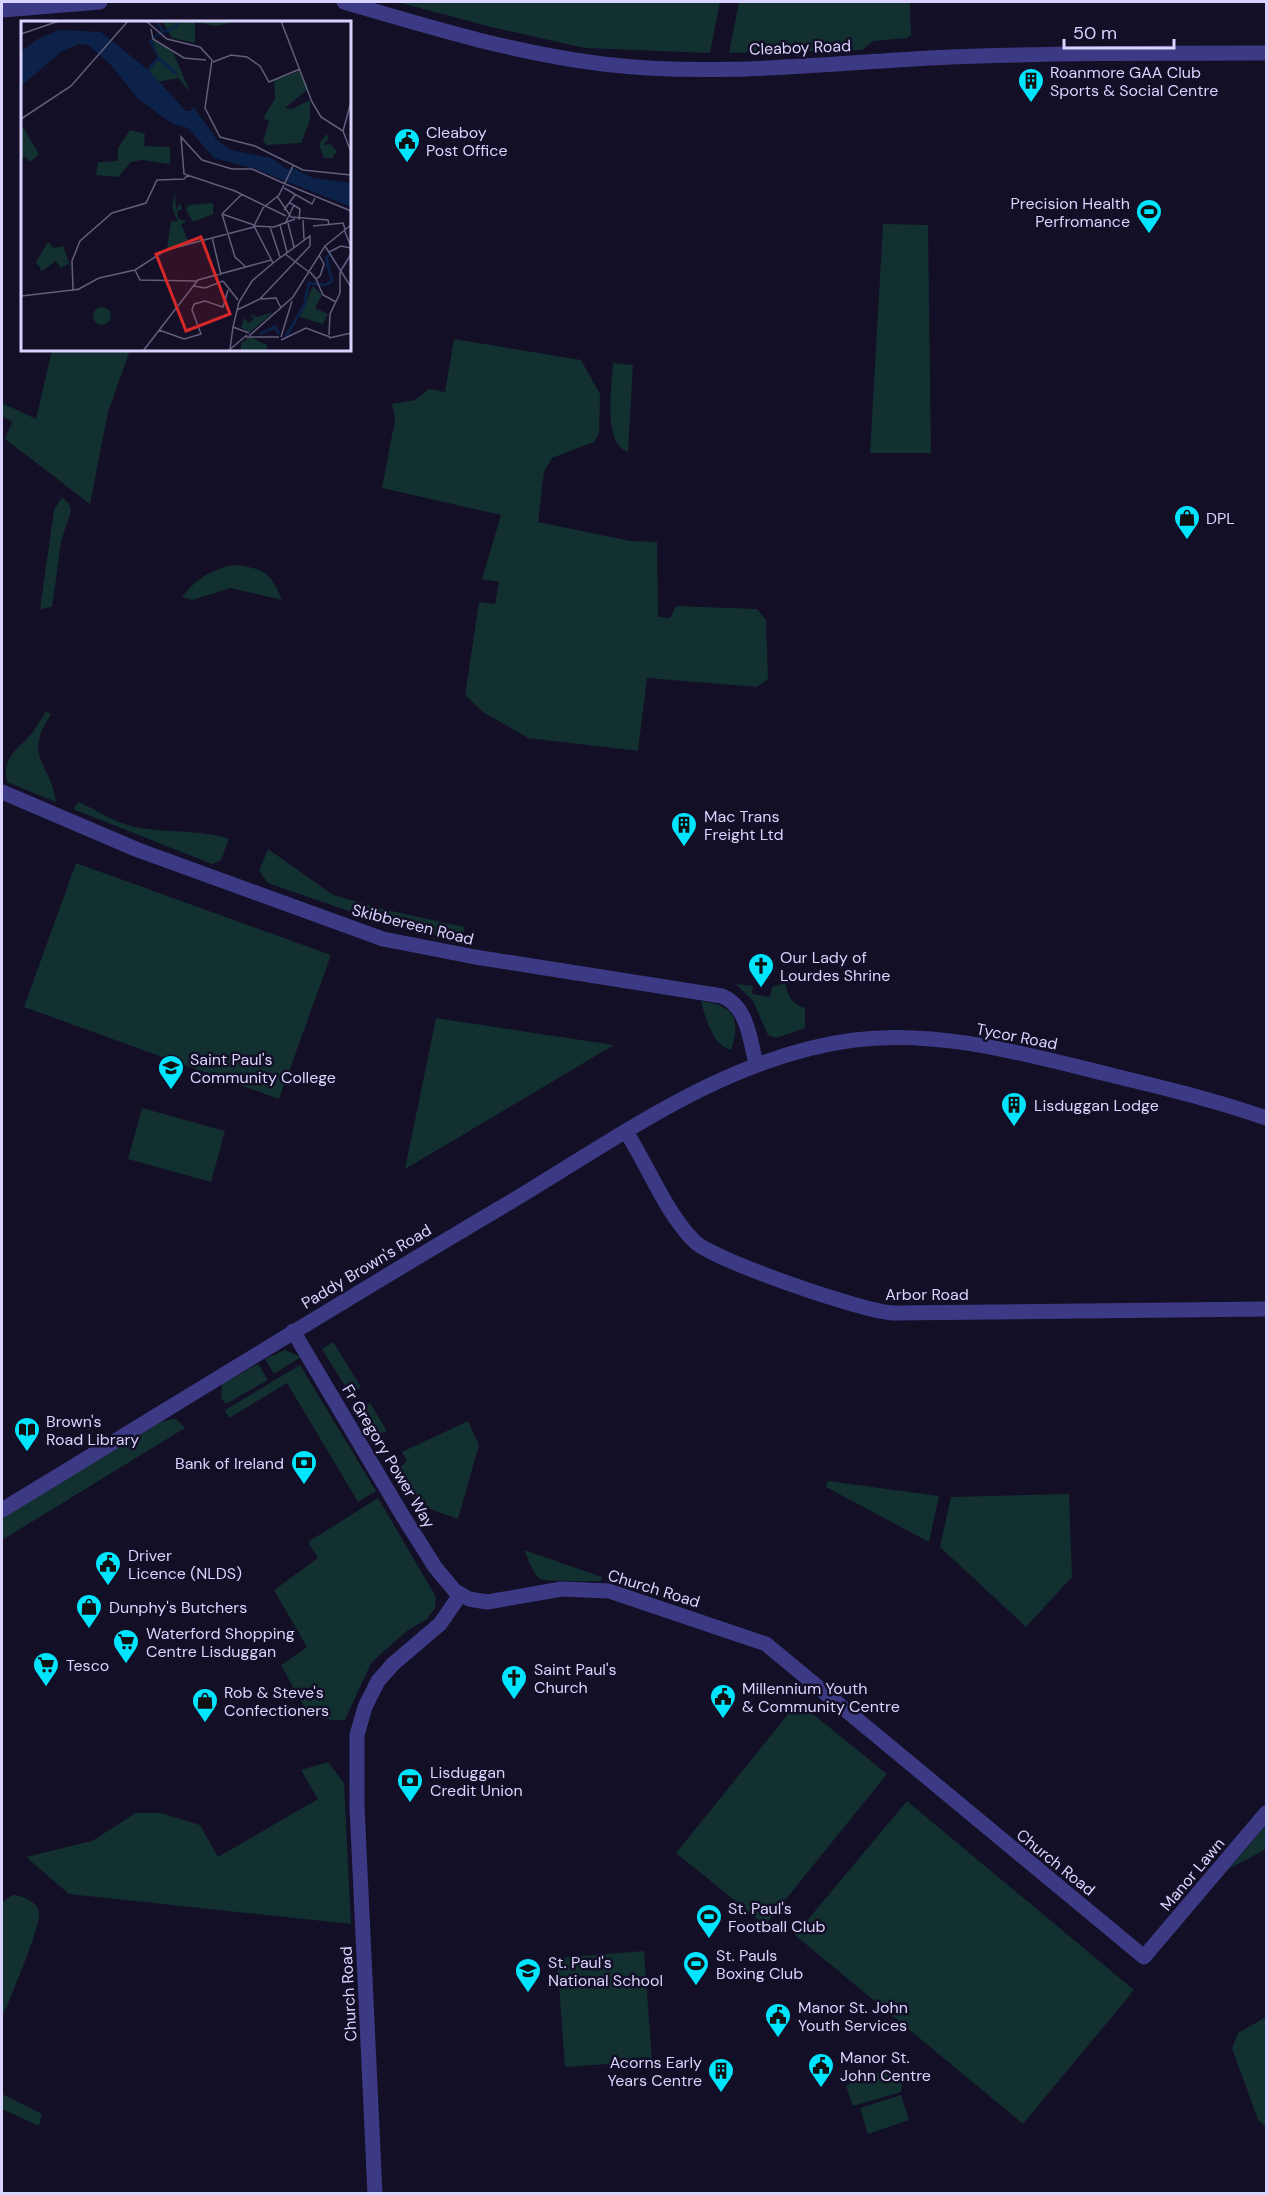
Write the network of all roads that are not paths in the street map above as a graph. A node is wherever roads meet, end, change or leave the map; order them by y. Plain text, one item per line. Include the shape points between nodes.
1 (100, 2) edge
2 (344, 2) edge
3 (2, 10) edge
4 (1266, 53) edge
5 (2, 792) edge
6 (756, 1064) junction
7 (1266, 1118) edge
8 (626, 1132) junction
9 (1266, 1309) edge
10 (293, 1331) junction
11 (2, 1510) edge
12 (460, 1595) junction
13 (1266, 1813) edge
14 (1144, 1957) joint
15 (375, 2193) edge

1 - 3 street
2 - 4 street, Cleaboy Road via 499,46 626,66 714,68 956,57
5 - 6 street, Skibbereen Road via 138,850 383,939 722,996 734,1003 743,1016
6 - 7 street, Tycor Road via 852,1040 928,1039 1050,1060
6 - 8 street, Paddy Brown's Road via 705,1087
8 - 9 street, Arbor Road via 674,1215 703,1248 753,1270 873,1311
8 - 10 street, Paddy Brown's Road
10 - 11 street, Paddy Brown's Road
10 - 12 street, Fr Gregory Power Way via 429,1558
12 - 14 street, Church Road via 487,1602 562,1589 609,1591 766,1644
12 - 15 street, Church Road via 440,1624 378,1681 357,1735
13 - 14 street, Manor Lawn

